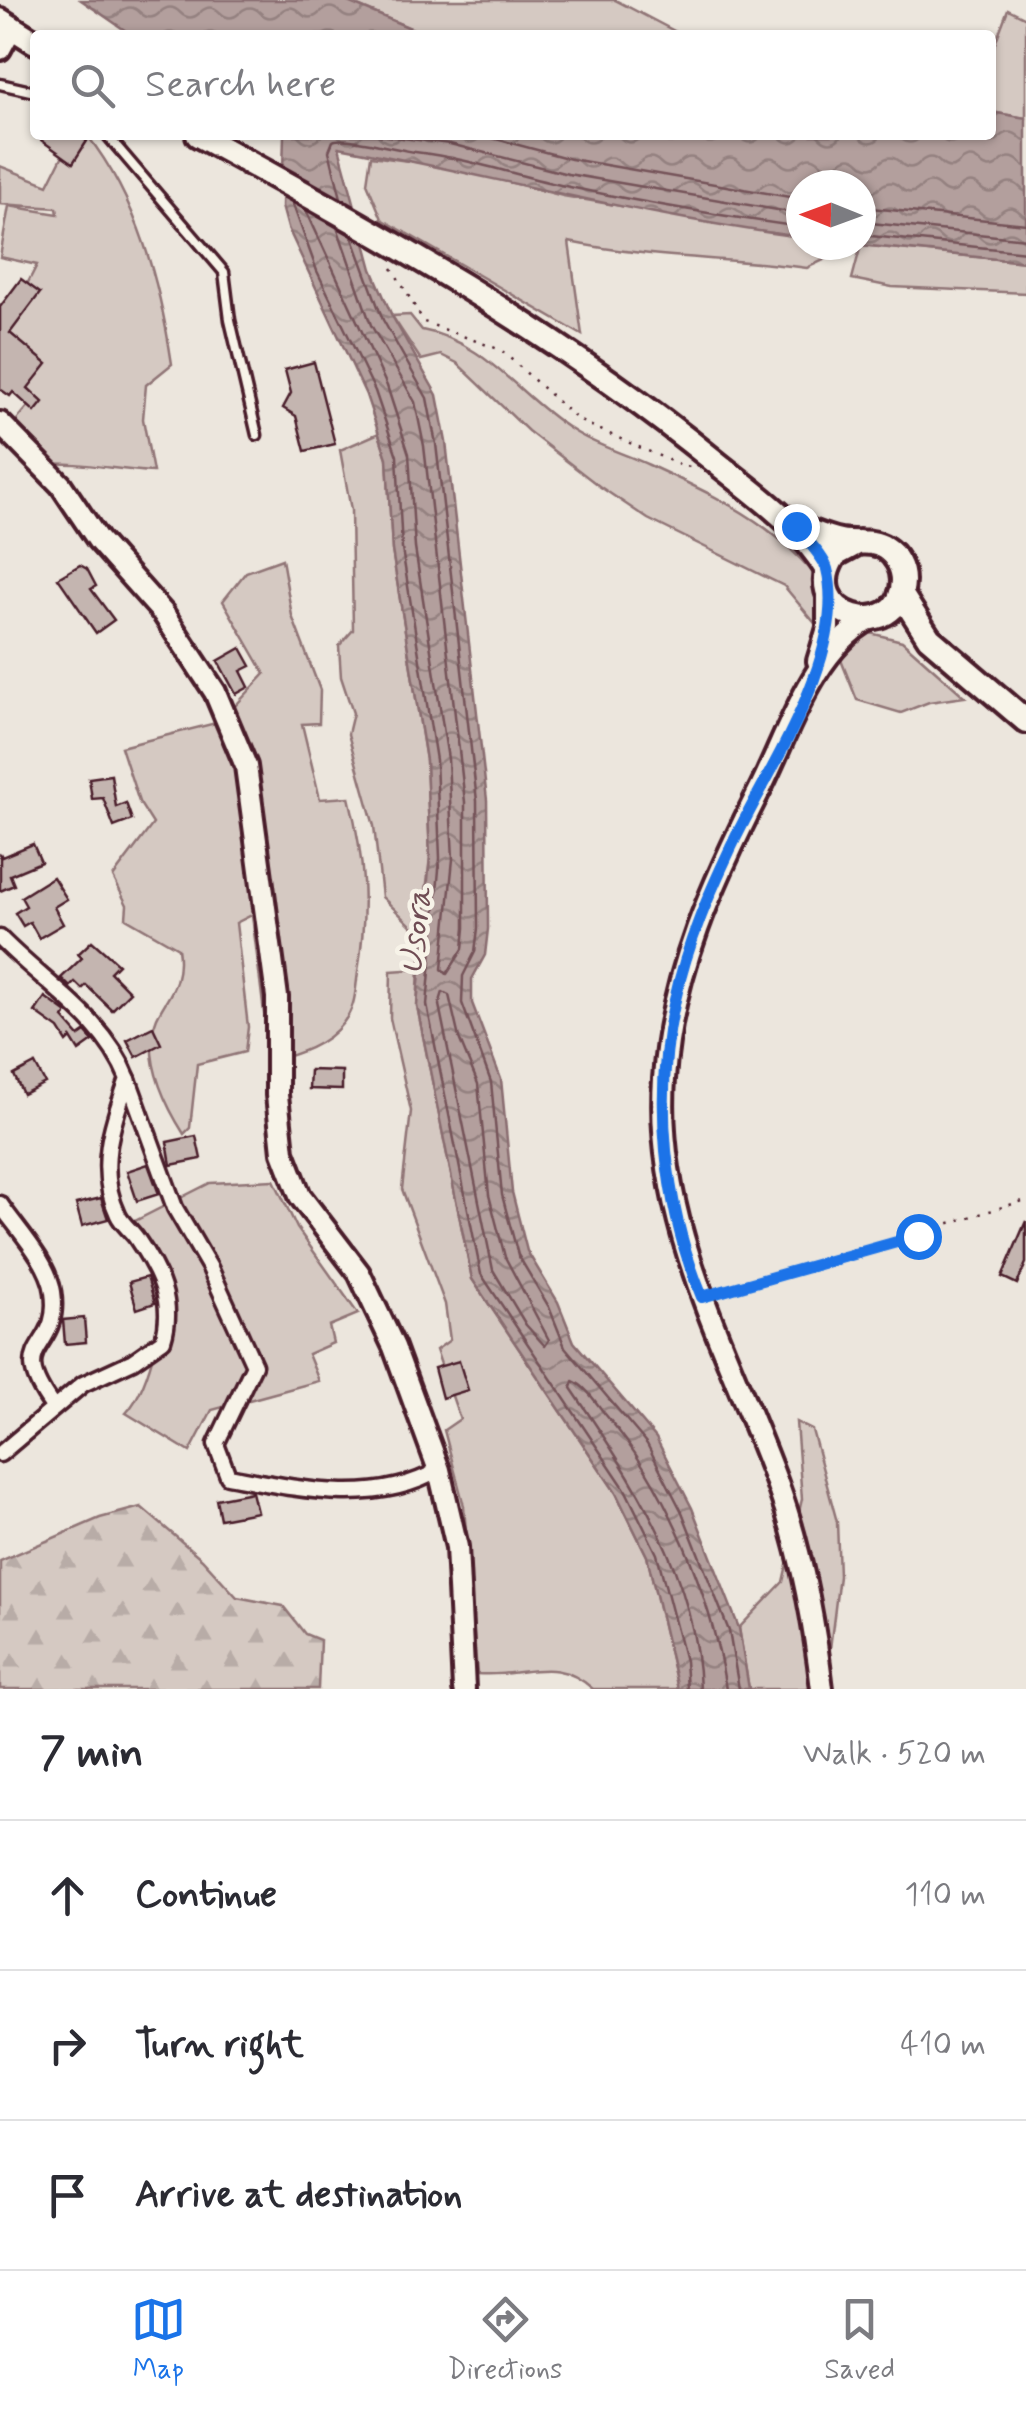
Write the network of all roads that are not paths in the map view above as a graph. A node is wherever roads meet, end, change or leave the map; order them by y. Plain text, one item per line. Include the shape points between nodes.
1 (4, 24) edge
2 (30, 39) edge
3 (0, 49) edge
4 (0, 84) edge
5 (30, 91) edge
6 (111, 140) edge
7 (207, 140) edge
8 (0, 423) edge
9 (257, 435) dead end
10 (796, 526) junction
11 (859, 542) junction
12 (828, 582) junction
13 (901, 594) junction
14 (874, 617) junction
15 (929, 638) junction
16 (812, 682) junction
17 (1026, 722) edge
18 (0, 938) edge
19 (128, 1079) junction
20 (0, 1204) edge
21 (53, 1406) junction
22 (0, 1454) edge
23 (439, 1470) junction
24 (464, 1689) edge
25 (822, 1689) edge

1 - 2 main road
1 - 3 street
4 - 5 lane
6 - 9 lane via 224,272
7 - 10 main road via 565,348
8 - 23 street via 60,485 163,613 216,692 246,766 277,998 282,1152 300,1196 359,1273
10 - 11 main road
10 - 12 main road
11 - 12 main road via 841,549
11 - 13 main road via 882,546 898,561
12 - 14 main road via 844,613
12 - 16 street via 828,628
13 - 14 main road
13 - 15 main road
14 - 15 main road
14 - 16 street via 840,639
15 - 17 main road
16 - 25 street via 698,920 674,1000 663,1081 675,1212 797,1547
18 - 19 street via 86,1014 116,1049
19 - 21 street via 106,1136 108,1176 118,1216 138,1240 170,1304 168,1322 163,1340
19 - 23 street via 175,1208 254,1365 216,1444 228,1476 359,1494 412,1486
20 - 21 street via 53,1288 54,1320 30,1365
21 - 22 street
23 - 24 street via 458,1547

